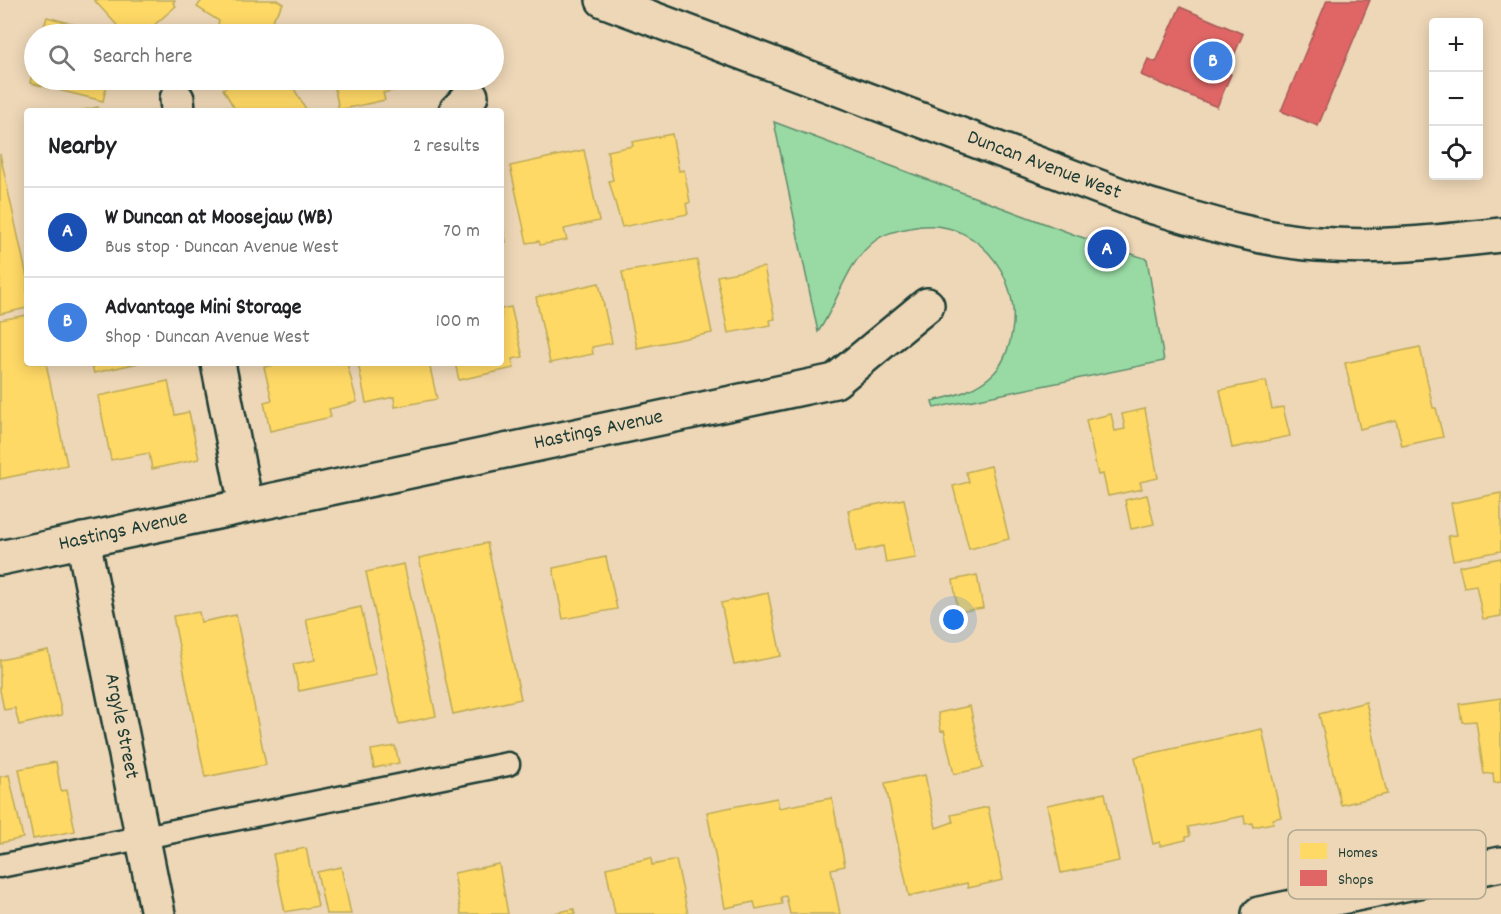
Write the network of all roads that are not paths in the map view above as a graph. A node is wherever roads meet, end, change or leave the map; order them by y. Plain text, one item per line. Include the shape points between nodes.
1 (603, 0) edge
2 (1501, 235) edge
3 (927, 305) dead end
4 (219, 366) edge
5 (246, 505) junction
6 (83, 540) junction
7 (0, 558) edge
8 (508, 764) dead end
9 (141, 837) junction
10 (1501, 864) edge
11 (0, 866) edge
12 (1486, 867) edge
13 (1332, 899) edge
14 (158, 914) edge
15 (1259, 914) edge

1 - 2 street, Duncan Avenue West via 1144,204 1230,230 1317,244 1415,245
3 - 5 street, Hastings Avenue via 835,381
4 - 5 street
5 - 6 street, Hastings Avenue
6 - 7 street, Hastings Avenue
6 - 9 street, Argyle Street
8 - 9 lane
9 - 11 lane
9 - 14 street, Argyle Street
10 - 12 street
13 - 15 street

